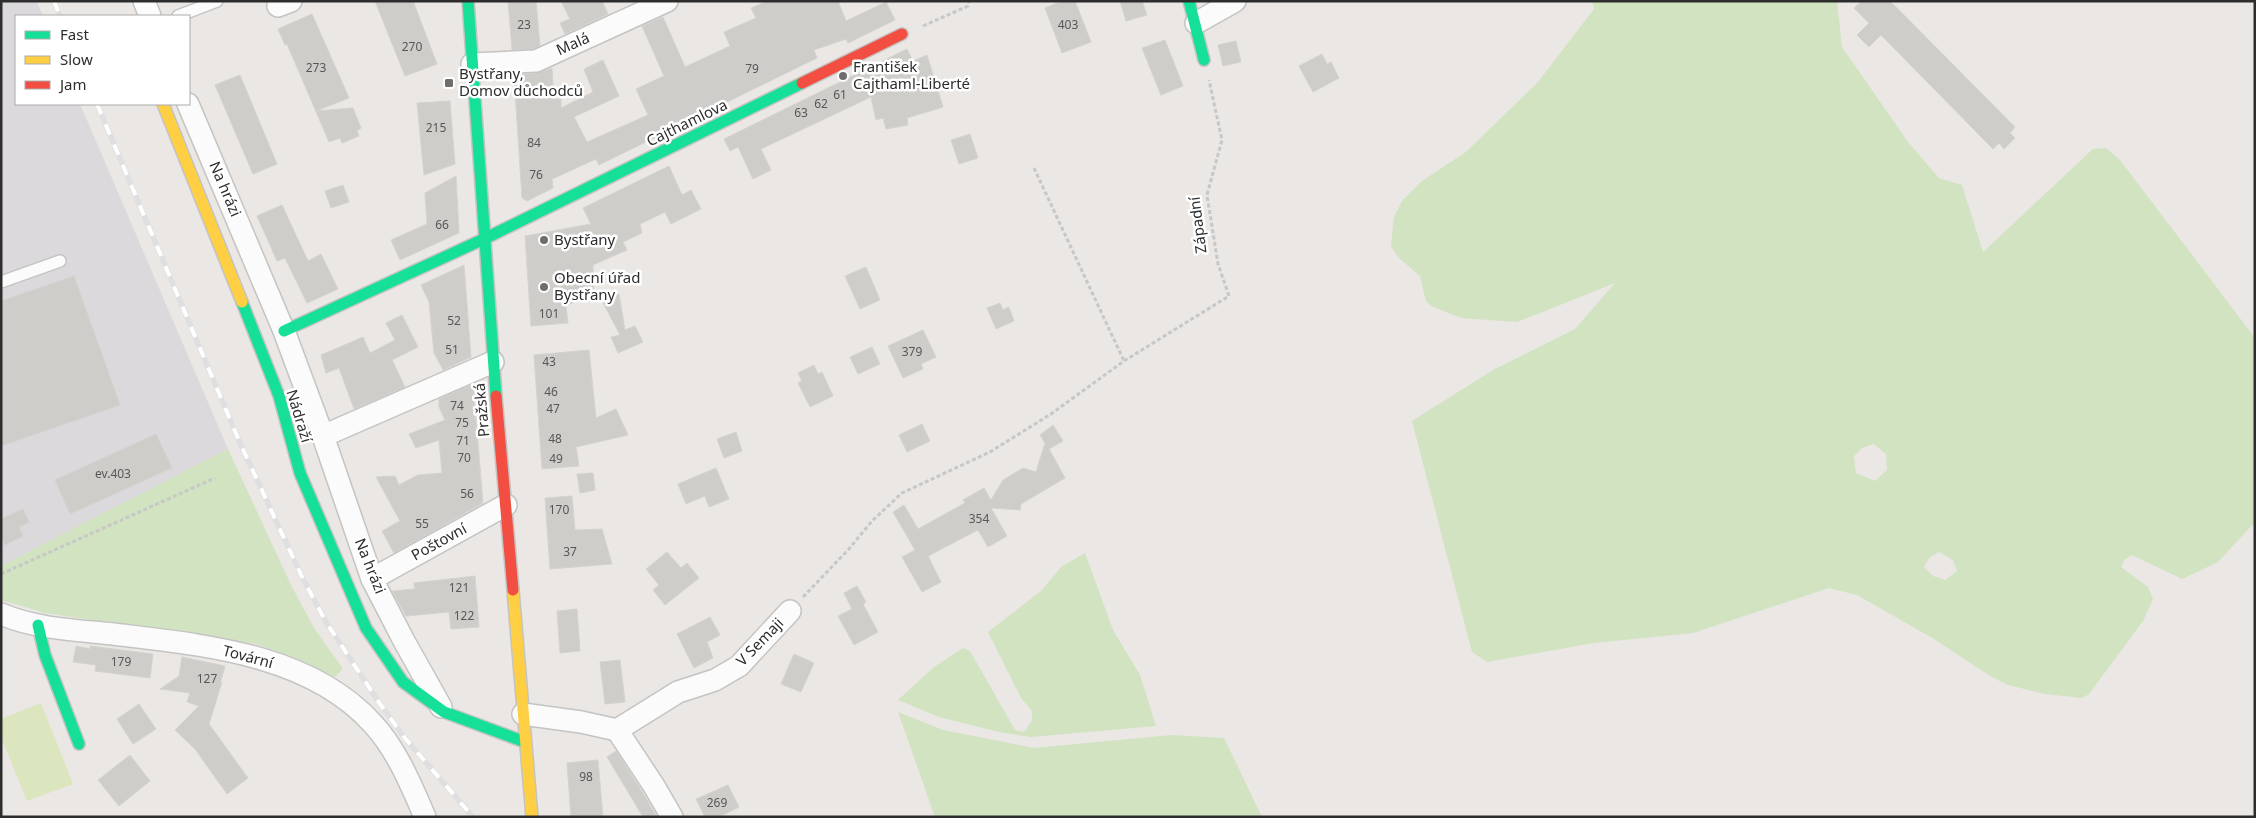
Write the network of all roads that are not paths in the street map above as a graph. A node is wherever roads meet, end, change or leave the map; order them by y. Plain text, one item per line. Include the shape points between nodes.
1 (144, 1) edge
2 (218, 1) edge
3 (468, 1) edge
4 (667, 1) edge
5 (1189, 1) edge
6 (1235, 1) edge
7 (150, 15) edge
8 (181, 15) edge
9 (1196, 23) junction
10 (902, 34) road end
11 (1204, 60) road end
12 (472, 64) junction
13 (163, 105) edge
14 (188, 105) edge
15 (486, 238) junction
16 (60, 261) dead end
17 (1, 282) edge
18 (284, 331) junction
19 (493, 362) junction
20 (323, 436) junction
21 (506, 505) junction
22 (372, 578) junction
23 (790, 611) road end
24 (1, 614) edge
25 (38, 625) junction
26 (444, 712) junction
27 (523, 714) junction
28 (617, 730) junction
29 (525, 742) junction
30 (79, 744) dead end
31 (425, 817) edge
32 (532, 817) edge
33 (672, 817) edge

1 - 7 street
2 - 8 lane
3 - 12 street, Pražská
4 - 12 street, Malá via 536,61
5 - 9 street
6 - 9 street
9 - 11 street
10 - 15 street, Cajthamlova
12 - 15 street, Pražská
13 - 26 street, Nádraží via 279,396 300,473 366,628 403,682
14 - 18 street, Na hrázi
15 - 18 street
15 - 19 street, Pražská
16 - 17 lane
18 - 20 street, Na hrázi
19 - 20 street
19 - 21 street, Pražská
20 - 22 street, Na hrázi
21 - 22 street, Poštovní
21 - 27 street, Pražská
22 - 26 street, Na hrázi
23 - 28 street, V Semaji via 738,666 715,680 678,692
24 - 25 street, Tovární
25 - 30 street via 44,655
25 - 31 street, Tovární via 240,653 310,678 347,700 374,725 393,751
26 - 29 street
27 - 28 street
27 - 29 street, Pražská
28 - 33 street
29 - 32 street, Pražská

